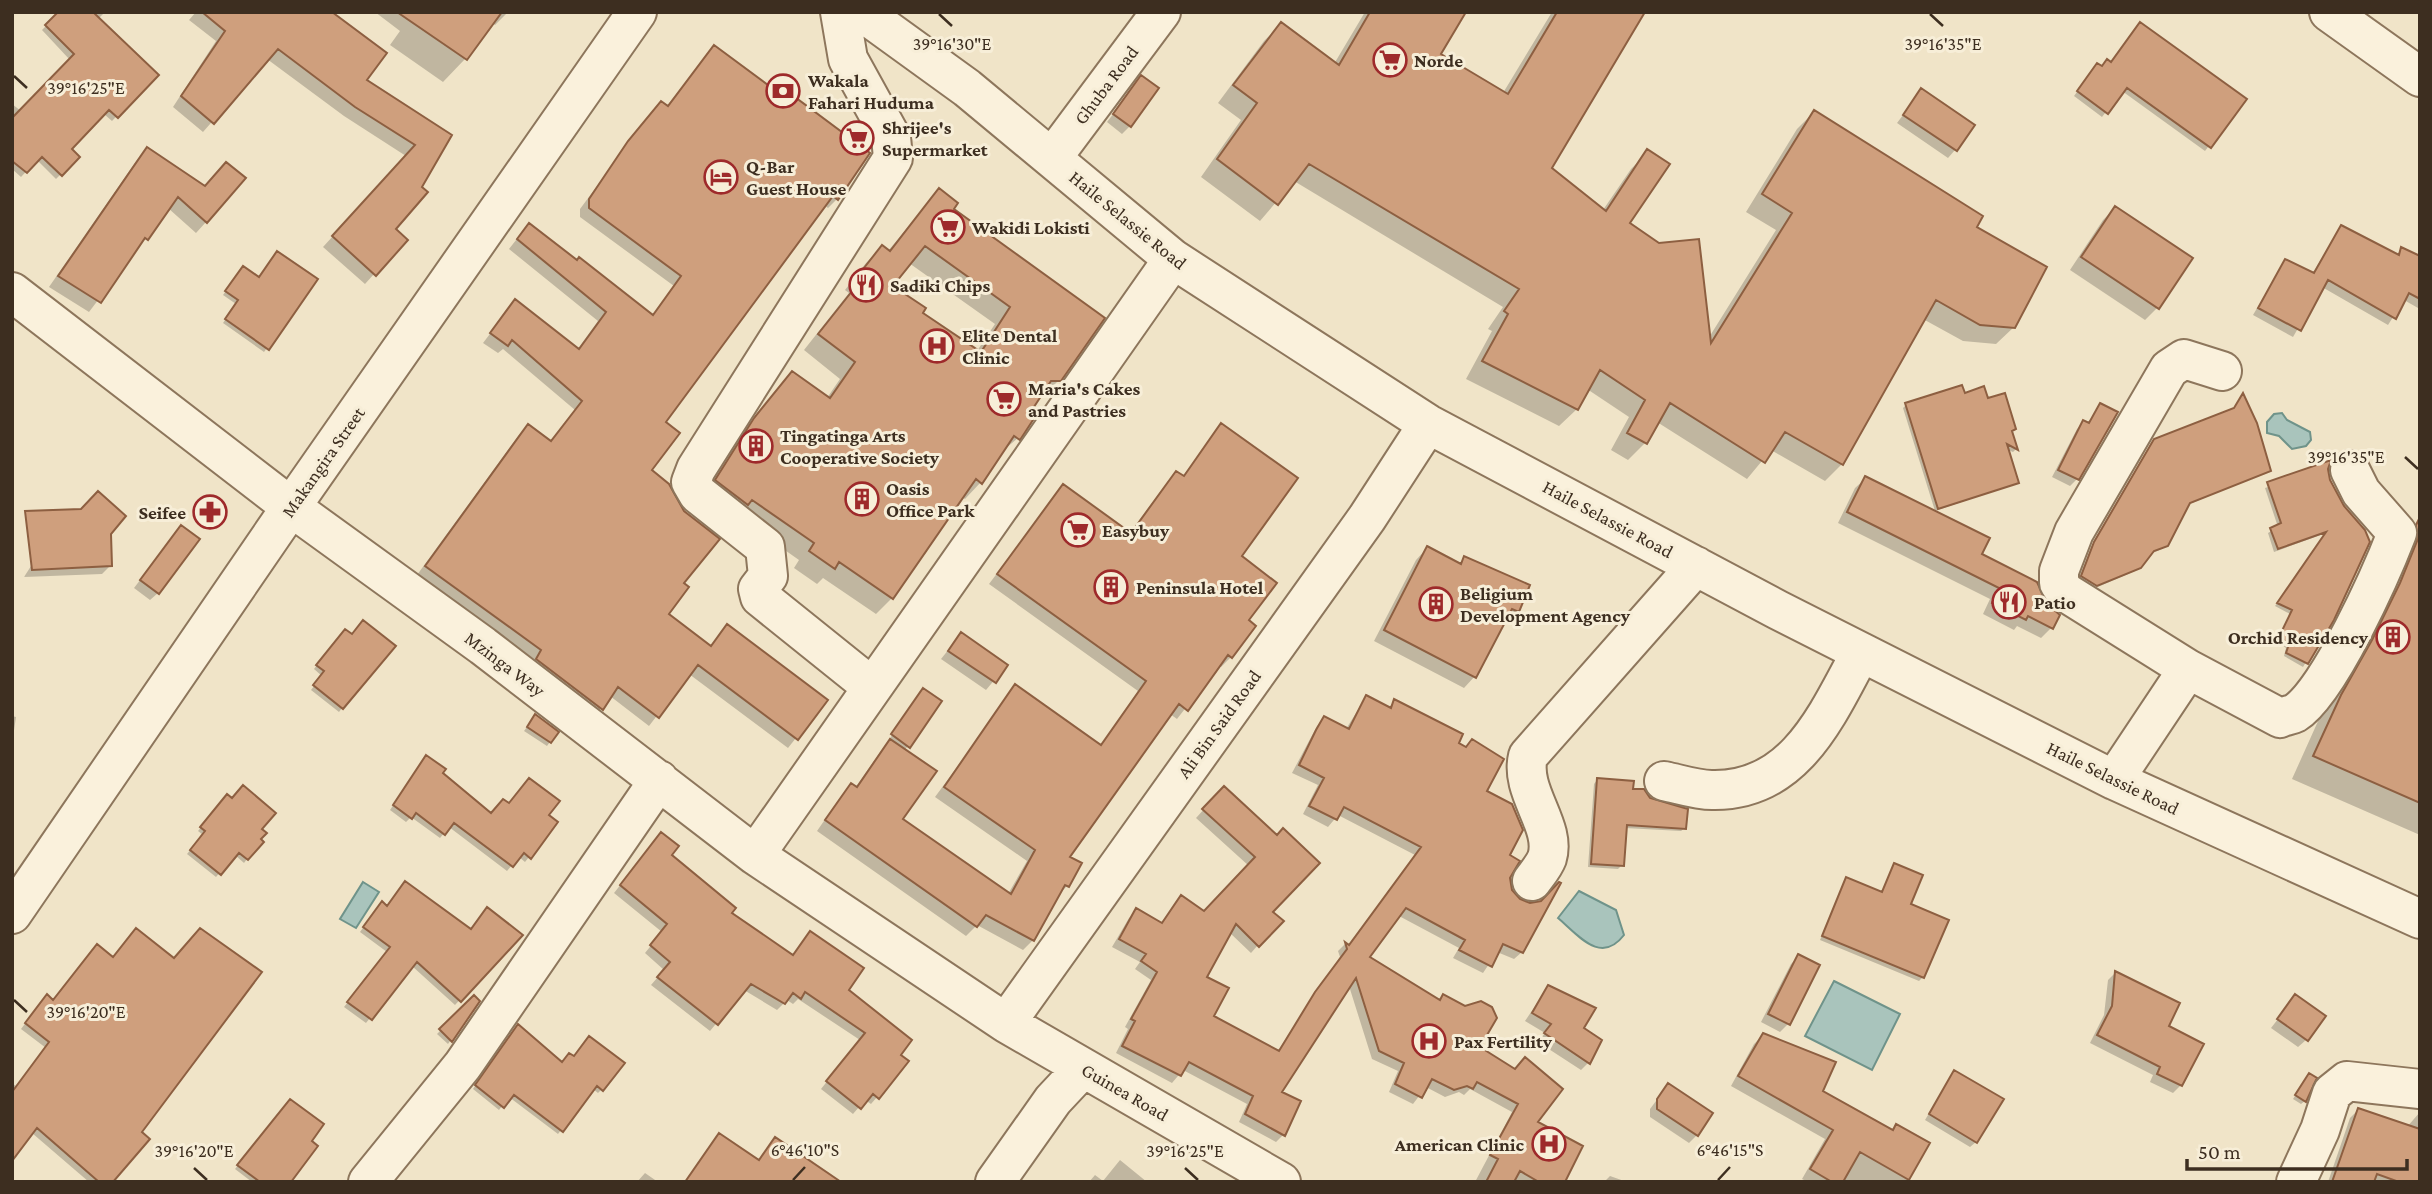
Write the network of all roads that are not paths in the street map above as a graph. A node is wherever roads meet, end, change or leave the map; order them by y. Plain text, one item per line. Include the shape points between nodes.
1 (637, 12) edge
2 (840, 12) edge
3 (862, 12) edge
4 (1161, 12) edge
5 (2329, 12) edge
6 (2420, 77) edge
7 (1052, 158) junction
8 (1173, 258) junction
9 (12, 292) edge
10 (2222, 371) dead end
11 (1428, 424) junction
12 (2350, 470) dead end
13 (291, 507) junction
14 (1696, 566) junction
15 (1861, 652) junction
16 (2188, 669) junction
17 (873, 687) junction
18 (659, 780) junction
19 (2113, 780) junction
20 (1664, 781) dead end
21 (755, 855) junction
22 (1532, 881) dead end
23 (12, 914) edge
24 (2420, 919) edge
25 (1006, 1023) junction
26 (1083, 1068) junction
27 (2420, 1089) edge
28 (368, 1182) edge
29 (995, 1182) edge
30 (1282, 1182) edge
31 (2296, 1182) edge

1 - 13 street, Makangira Street
2 - 17 street via 848,59 891,137 893,158 691,482 698,494 765,547 768,576 758,589 760,597
3 - 7 street, Haile Selassie Road via 967,88
4 - 7 street, Ghuba Road
5 - 6 street
7 - 8 street, Haile Selassie Road
8 - 11 street, Haile Selassie Road
8 - 17 street
9 - 13 street, Mzinga Way
10 - 16 street via 2184,359 2169,369 2074,532 2059,571 2065,592
11 - 14 street, Haile Selassie Road
11 - 25 street, Ali Bin Said Road via 1367,518
12 - 16 street via 2361,492 2397,533 2361,613 2315,691 2296,713 2280,718
13 - 18 street, Mzinga Way
13 - 23 street, Makangira Street
14 - 15 street, Haile Selassie Road
14 - 22 street via 1528,756 1527,783 1547,838 1547,857
15 - 19 street, Haile Selassie Road
15 - 20 street via 1826,717 1801,753 1782,770 1737,789 1709,790
16 - 19 street
17 - 21 street
18 - 21 street, Mzinga Way
18 - 28 street via 463,1065
19 - 24 street, Haile Selassie Road
21 - 25 street, Mzinga Way
25 - 26 street, Guinea Road
26 - 29 street via 1053,1100
26 - 30 street, Guinea Road
27 - 31 street via 2347,1081 2332,1093

